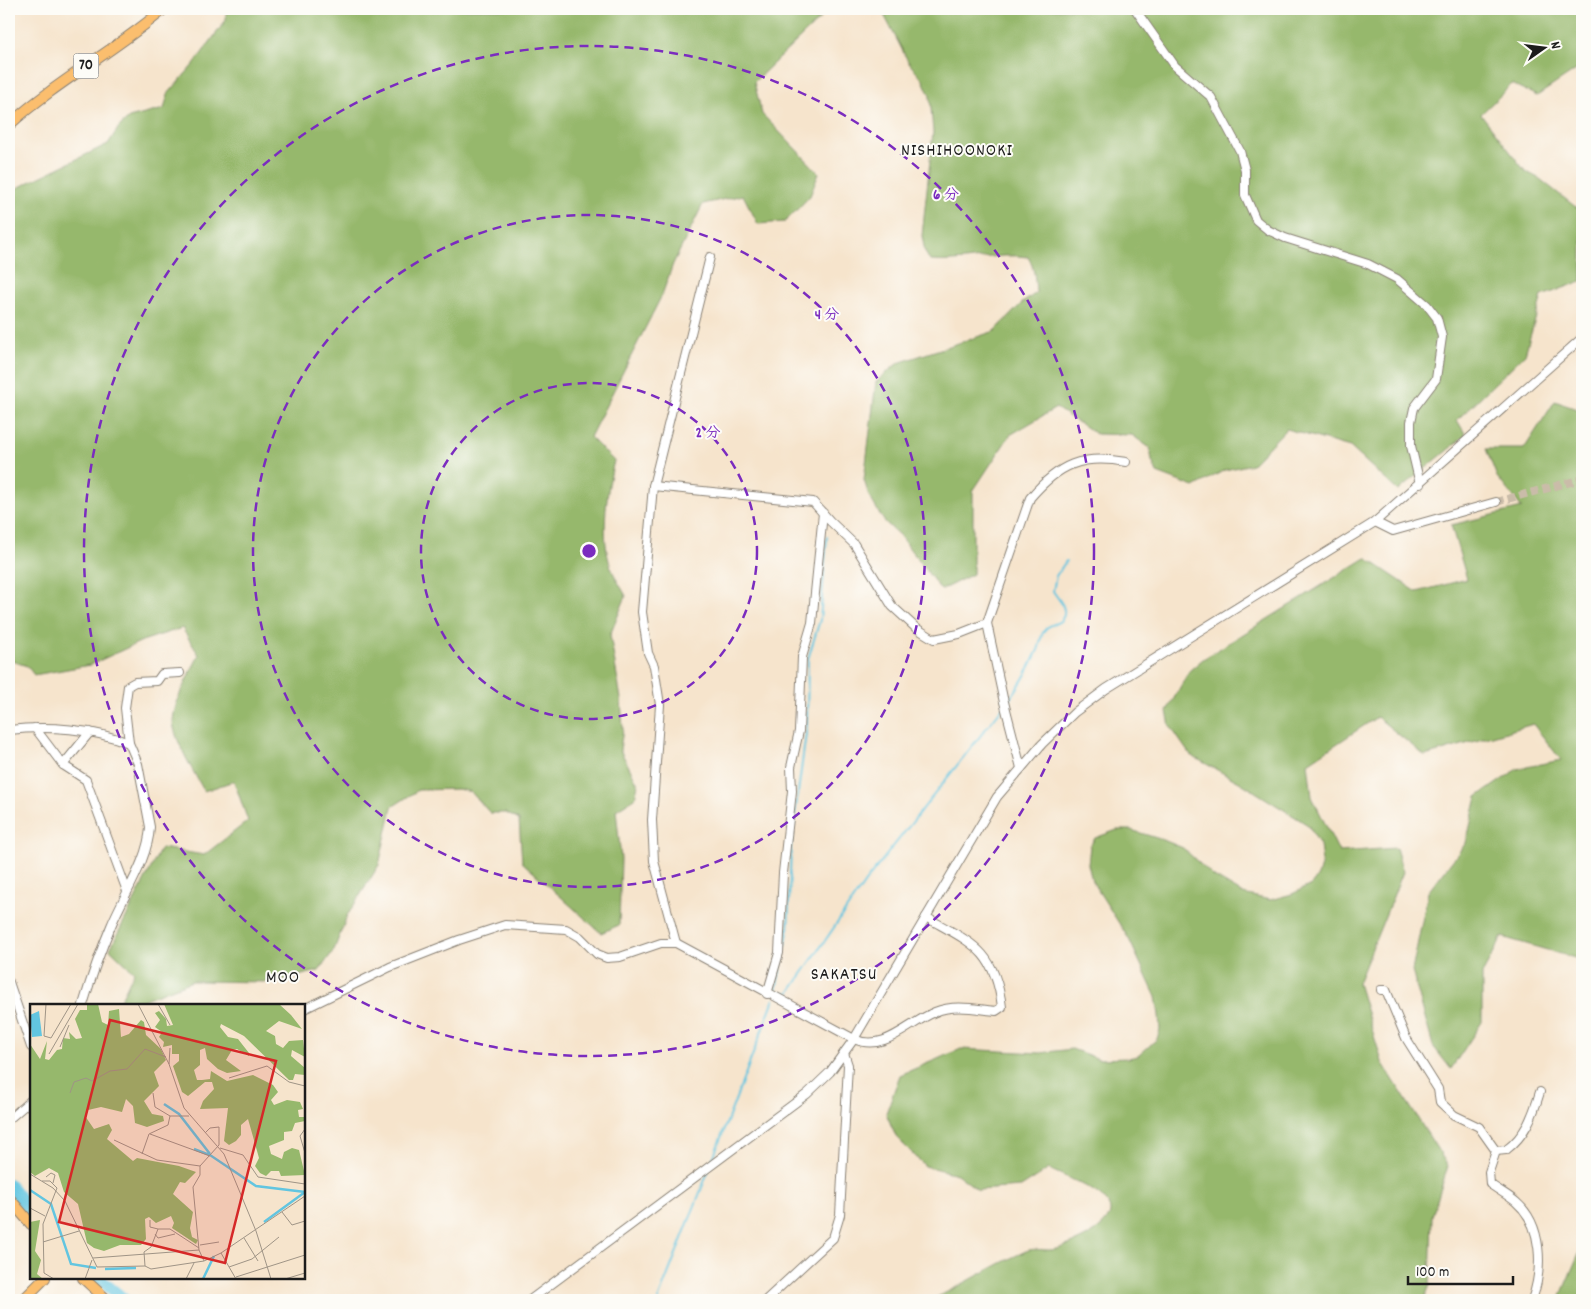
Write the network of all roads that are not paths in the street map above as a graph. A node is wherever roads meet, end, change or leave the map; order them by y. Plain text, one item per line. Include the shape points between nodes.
1 (164, 9) edge
2 (1135, 9) edge
3 (9, 125) edge
4 (710, 257) dead end
5 (1582, 338) edge
6 (1126, 462) dead end
7 (1420, 484) junction
8 (653, 486) junction
9 (1496, 502) tunnel mouth
10 (823, 513) junction
11 (1375, 522) junction
12 (987, 623) junction
13 (180, 673) dead end
14 (35, 728) junction
15 (9, 730) edge
16 (90, 732) junction
17 (129, 743) junction
18 (63, 765) junction
19 (1021, 768) junction
20 (127, 891) junction
21 (926, 917) junction
22 (676, 943) junction
23 (9, 982) edge
24 (1381, 990) dead end
25 (769, 995) junction
26 (83, 1004) edge
27 (305, 1009) edge
28 (854, 1039) junction
29 (30, 1044) edge
30 (844, 1053) junction
31 (1540, 1092) dead end
32 (30, 1101) edge
33 (9, 1119) edge
34 (1496, 1151) junction
35 (9, 1198) edge
36 (30, 1223) edge
37 (43, 1279) edge
38 (84, 1279) edge
39 (23, 1300) edge
40 (107, 1300) edge
41 (530, 1300) edge
42 (766, 1300) edge
43 (1532, 1300) edge

1 - 3 main road, 70 via 137,32 34,102
2 - 7 street via 1175,66 1211,97 1240,151 1245,170 1245,195 1256,220 1285,238 1368,264 1397,279 1437,318 1442,337 1436,379 1414,408 1411,422 1411,446
4 - 8 street
5 - 7 street
6 - 12 street via 1092,458 1078,462 1043,482 1030,498
7 - 11 street
8 - 10 street via 813,502
8 - 22 street via 642,612 660,705 652,820 654,861
9 - 11 street via 1393,531
10 - 12 street via 854,544 892,606 916,628 934,639
10 - 25 street via 812,623 802,657 799,731 792,767 779,953
11 - 19 street via 1106,689 1075,712
12 - 19 street
13 - 17 street via 162,674 157,681 135,682 128,686 125,708
14 - 15 street
14 - 16 street
14 - 18 street
16 - 17 street
16 - 18 street
17 - 20 street via 138,764 150,827 146,849
18 - 20 street via 86,780
19 - 21 street via 997,797
20 - 26 street
21 - 28 street
21 - 28 street via 976,946 988,960 1002,1007 996,1011 955,1007 935,1012 880,1043
22 - 25 street
22 - 27 street via 607,958 597,954 580,937 566,929 505,925 390,967
23 - 29 street
24 - 34 street via 1386,990 1406,1038 1438,1089 1440,1102 1454,1115 1479,1127
25 - 28 street
28 - 30 street
30 - 41 street via 807,1094
30 - 42 street via 848,1072 840,1215 833,1238
31 - 34 street via 1535,1114 1524,1131 1506,1150
32 - 33 street
34 - 43 street via 1489,1172 1490,1184 1523,1209 1536,1236 1538,1283
35 - 36 main road
37 - 39 main road
38 - 40 main road

